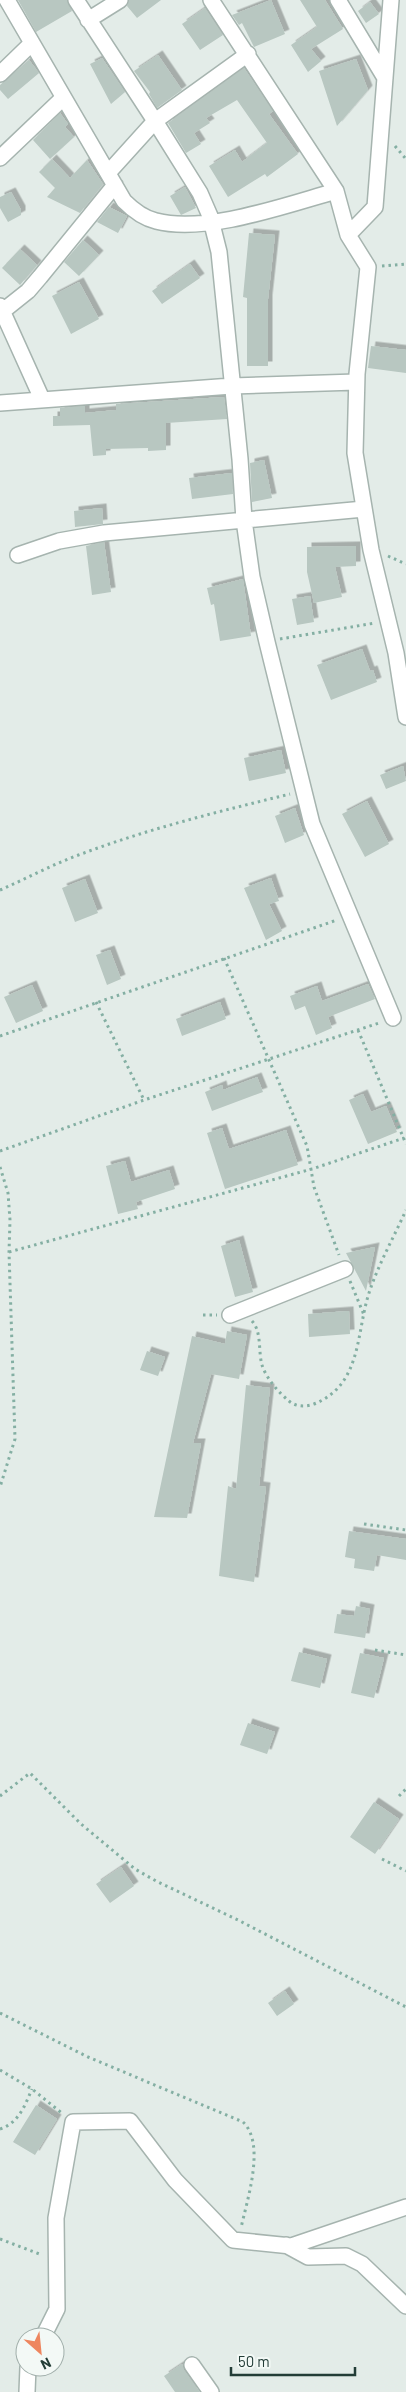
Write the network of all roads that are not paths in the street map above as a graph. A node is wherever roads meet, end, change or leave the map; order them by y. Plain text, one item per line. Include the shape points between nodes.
1 (6, 0) edge
2 (76, 0) edge
3 (120, 0) edge
4 (210, 0) edge
5 (338, 0) edge
6 (391, 0) edge
7 (88, 20) junction
8 (31, 44) junction
9 (248, 54) junction
10 (0, 74) edge
11 (385, 78) junction
12 (63, 98) junction
13 (155, 121) junction
14 (0, 158) edge
15 (111, 179) junction
16 (336, 191) junction
17 (212, 222) junction
18 (348, 235) junction
19 (2, 308) edge
20 (356, 382) junction
21 (232, 386) junction
22 (42, 400) junction
23 (0, 404) edge
24 (364, 510) junction
25 (244, 520) junction
26 (18, 555) dead end
27 (406, 717) edge
28 (393, 1018) road end
29 (345, 1269) road end
30 (230, 1315) road end
31 (406, 2207) edge
32 (286, 2245) junction
33 (406, 2306) edge
34 (48, 2327) edge
35 (192, 2365) dead end
36 (28, 2377) edge
37 (27, 2392) edge
38 (211, 2392) edge

1 - 8 street
2 - 7 street
3 - 7 street
4 - 9 street
5 - 11 street
6 - 11 street
7 - 13 street
8 - 10 street
8 - 12 street
9 - 13 street
9 - 16 street
11 - 18 street via 375,207
12 - 14 street
12 - 15 street
13 - 15 street
13 - 17 street via 200,194
15 - 17 street via 133,210 154,221
15 - 19 street via 40,278 28,291
16 - 17 street
16 - 18 street
17 - 21 street via 219,252
18 - 20 street via 368,267
19 - 22 street
20 - 21 street
20 - 24 street via 355,453
21 - 22 street
21 - 25 street
22 - 23 street
24 - 25 street
24 - 27 street
25 - 26 street via 104,533 59,541
25 - 28 street via 266,642 315,832
29 - 30 street
31 - 32 street
32 - 33 street via 308,2257 346,2256 362,2264
32 - 34 street via 233,2240 175,2180 130,2121 73,2122 56,2218 57,2309
35 - 38 street
36 - 37 street

